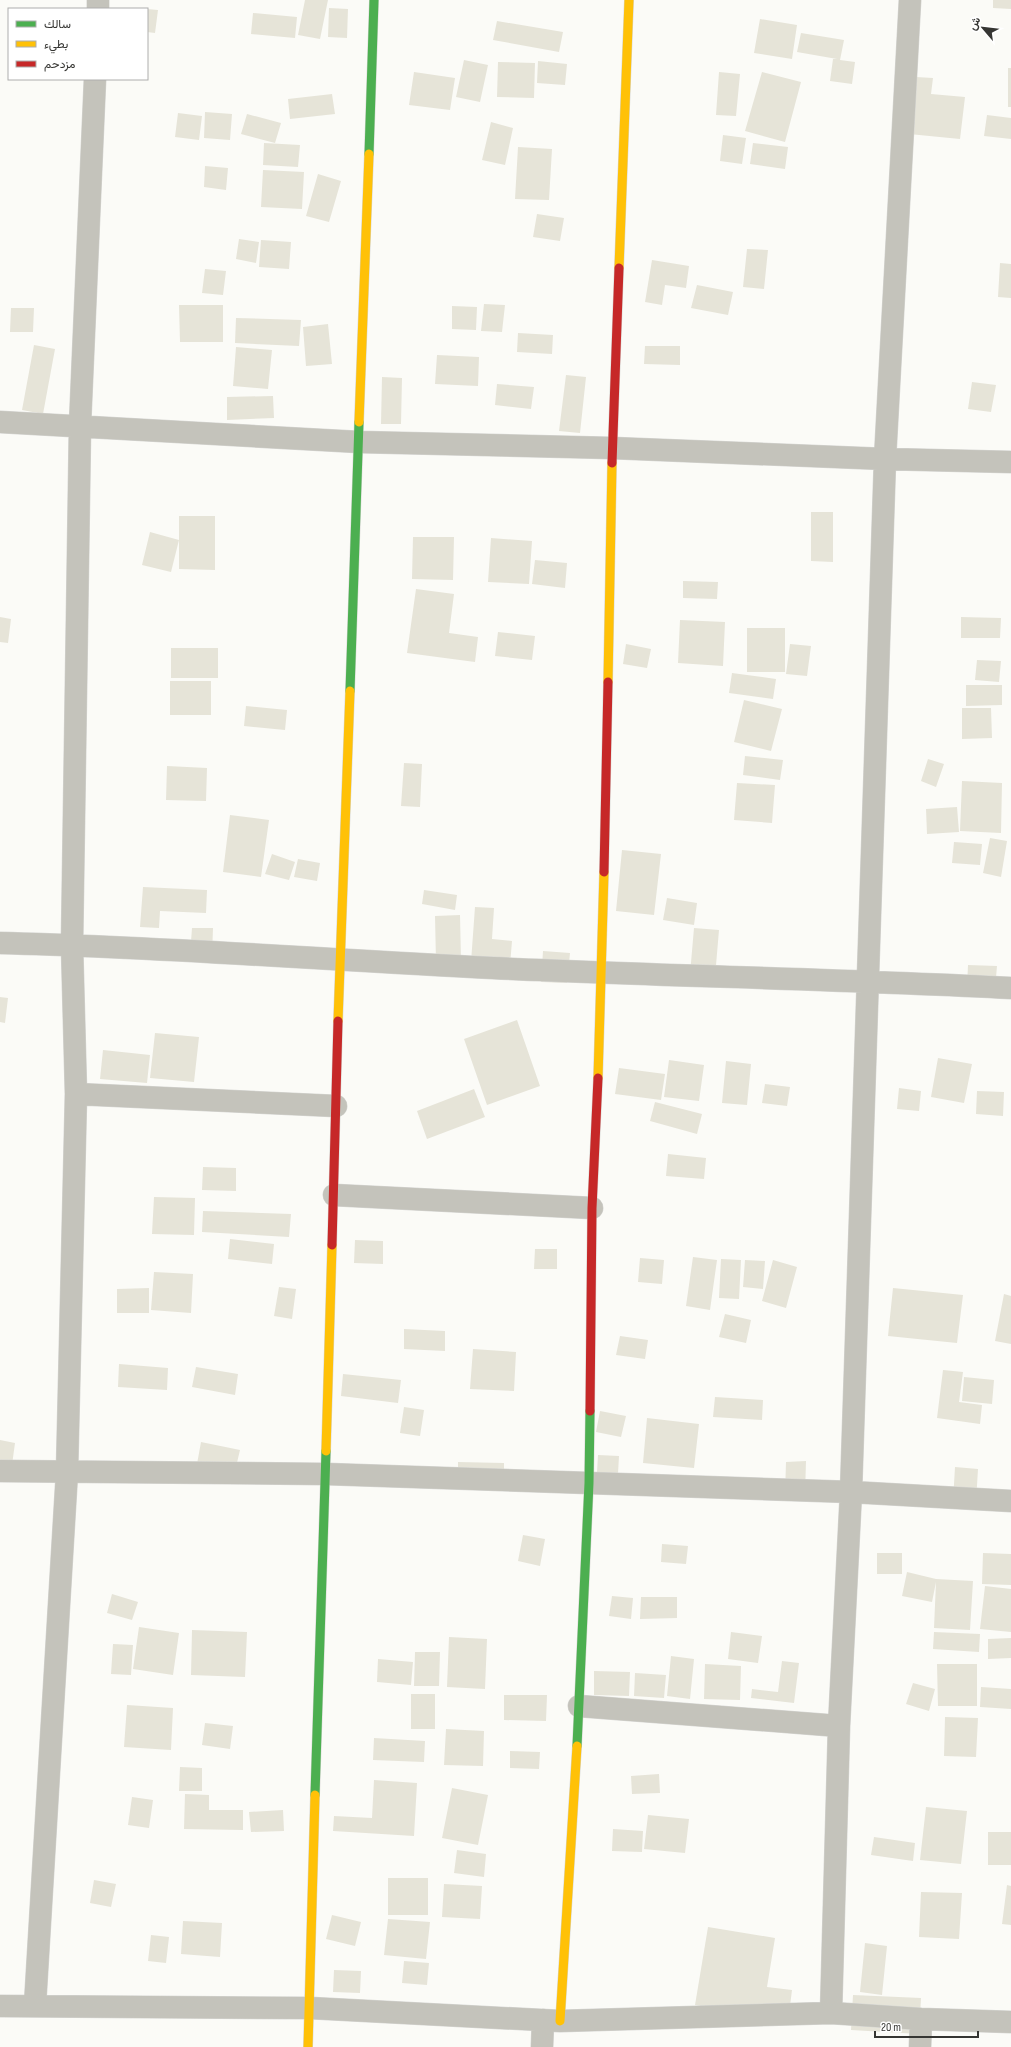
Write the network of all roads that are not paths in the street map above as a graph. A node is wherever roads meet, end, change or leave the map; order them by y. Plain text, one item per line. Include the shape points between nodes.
1 (374, 0) edge
2 (629, 0) edge
3 (910, 0) edge
4 (95, 80) edge
5 (0, 422) edge
6 (80, 426) junction
7 (359, 442) junction
8 (612, 448) junction
9 (885, 459) junction
10 (1011, 462) edge
11 (0, 943) edge
12 (72, 945) junction
13 (340, 961) junction
14 (602, 973) junction
15 (868, 981) junction
16 (1011, 988) edge
17 (76, 1094) junction
18 (336, 1106) junction
19 (334, 1195) junction
20 (592, 1208) junction
21 (0, 1471) edge
22 (67, 1472) junction
23 (326, 1474) junction
24 (589, 1483) junction
25 (851, 1492) junction
26 (1011, 1501) edge
27 (579, 1706) junction
28 (839, 1726) junction
29 (34, 2005) junction
30 (0, 2006) edge
31 (310, 2008) junction
32 (831, 2013) junction
33 (921, 2019) junction
34 (551, 2020) junction
35 (1011, 2022) edge
36 (308, 2047) edge
37 (542, 2047) edge
38 (920, 2047) edge

1 - 7 street
2 - 8 street
3 - 9 street
4 - 6 street
5 - 6 street
6 - 7 street
6 - 12 street
7 - 8 street
7 - 13 street
8 - 9 street
8 - 14 street
9 - 10 street
9 - 15 street
11 - 12 street
12 - 13 street
12 - 17 street
13 - 14 street
13 - 18 street
14 - 15 street
14 - 20 street
15 - 16 street
15 - 25 street
17 - 18 street
17 - 22 street
18 - 19 street
19 - 20 street
19 - 23 street
20 - 24 street
21 - 22 street
22 - 23 street
22 - 29 street
23 - 24 street
23 - 31 street
24 - 25 street
24 - 27 street
25 - 26 street
25 - 28 street
27 - 28 street
27 - 34 street
28 - 32 street
29 - 30 street
29 - 31 street
31 - 34 street
31 - 36 street
32 - 33 street
32 - 34 street
33 - 35 street
33 - 38 street
34 - 37 street

